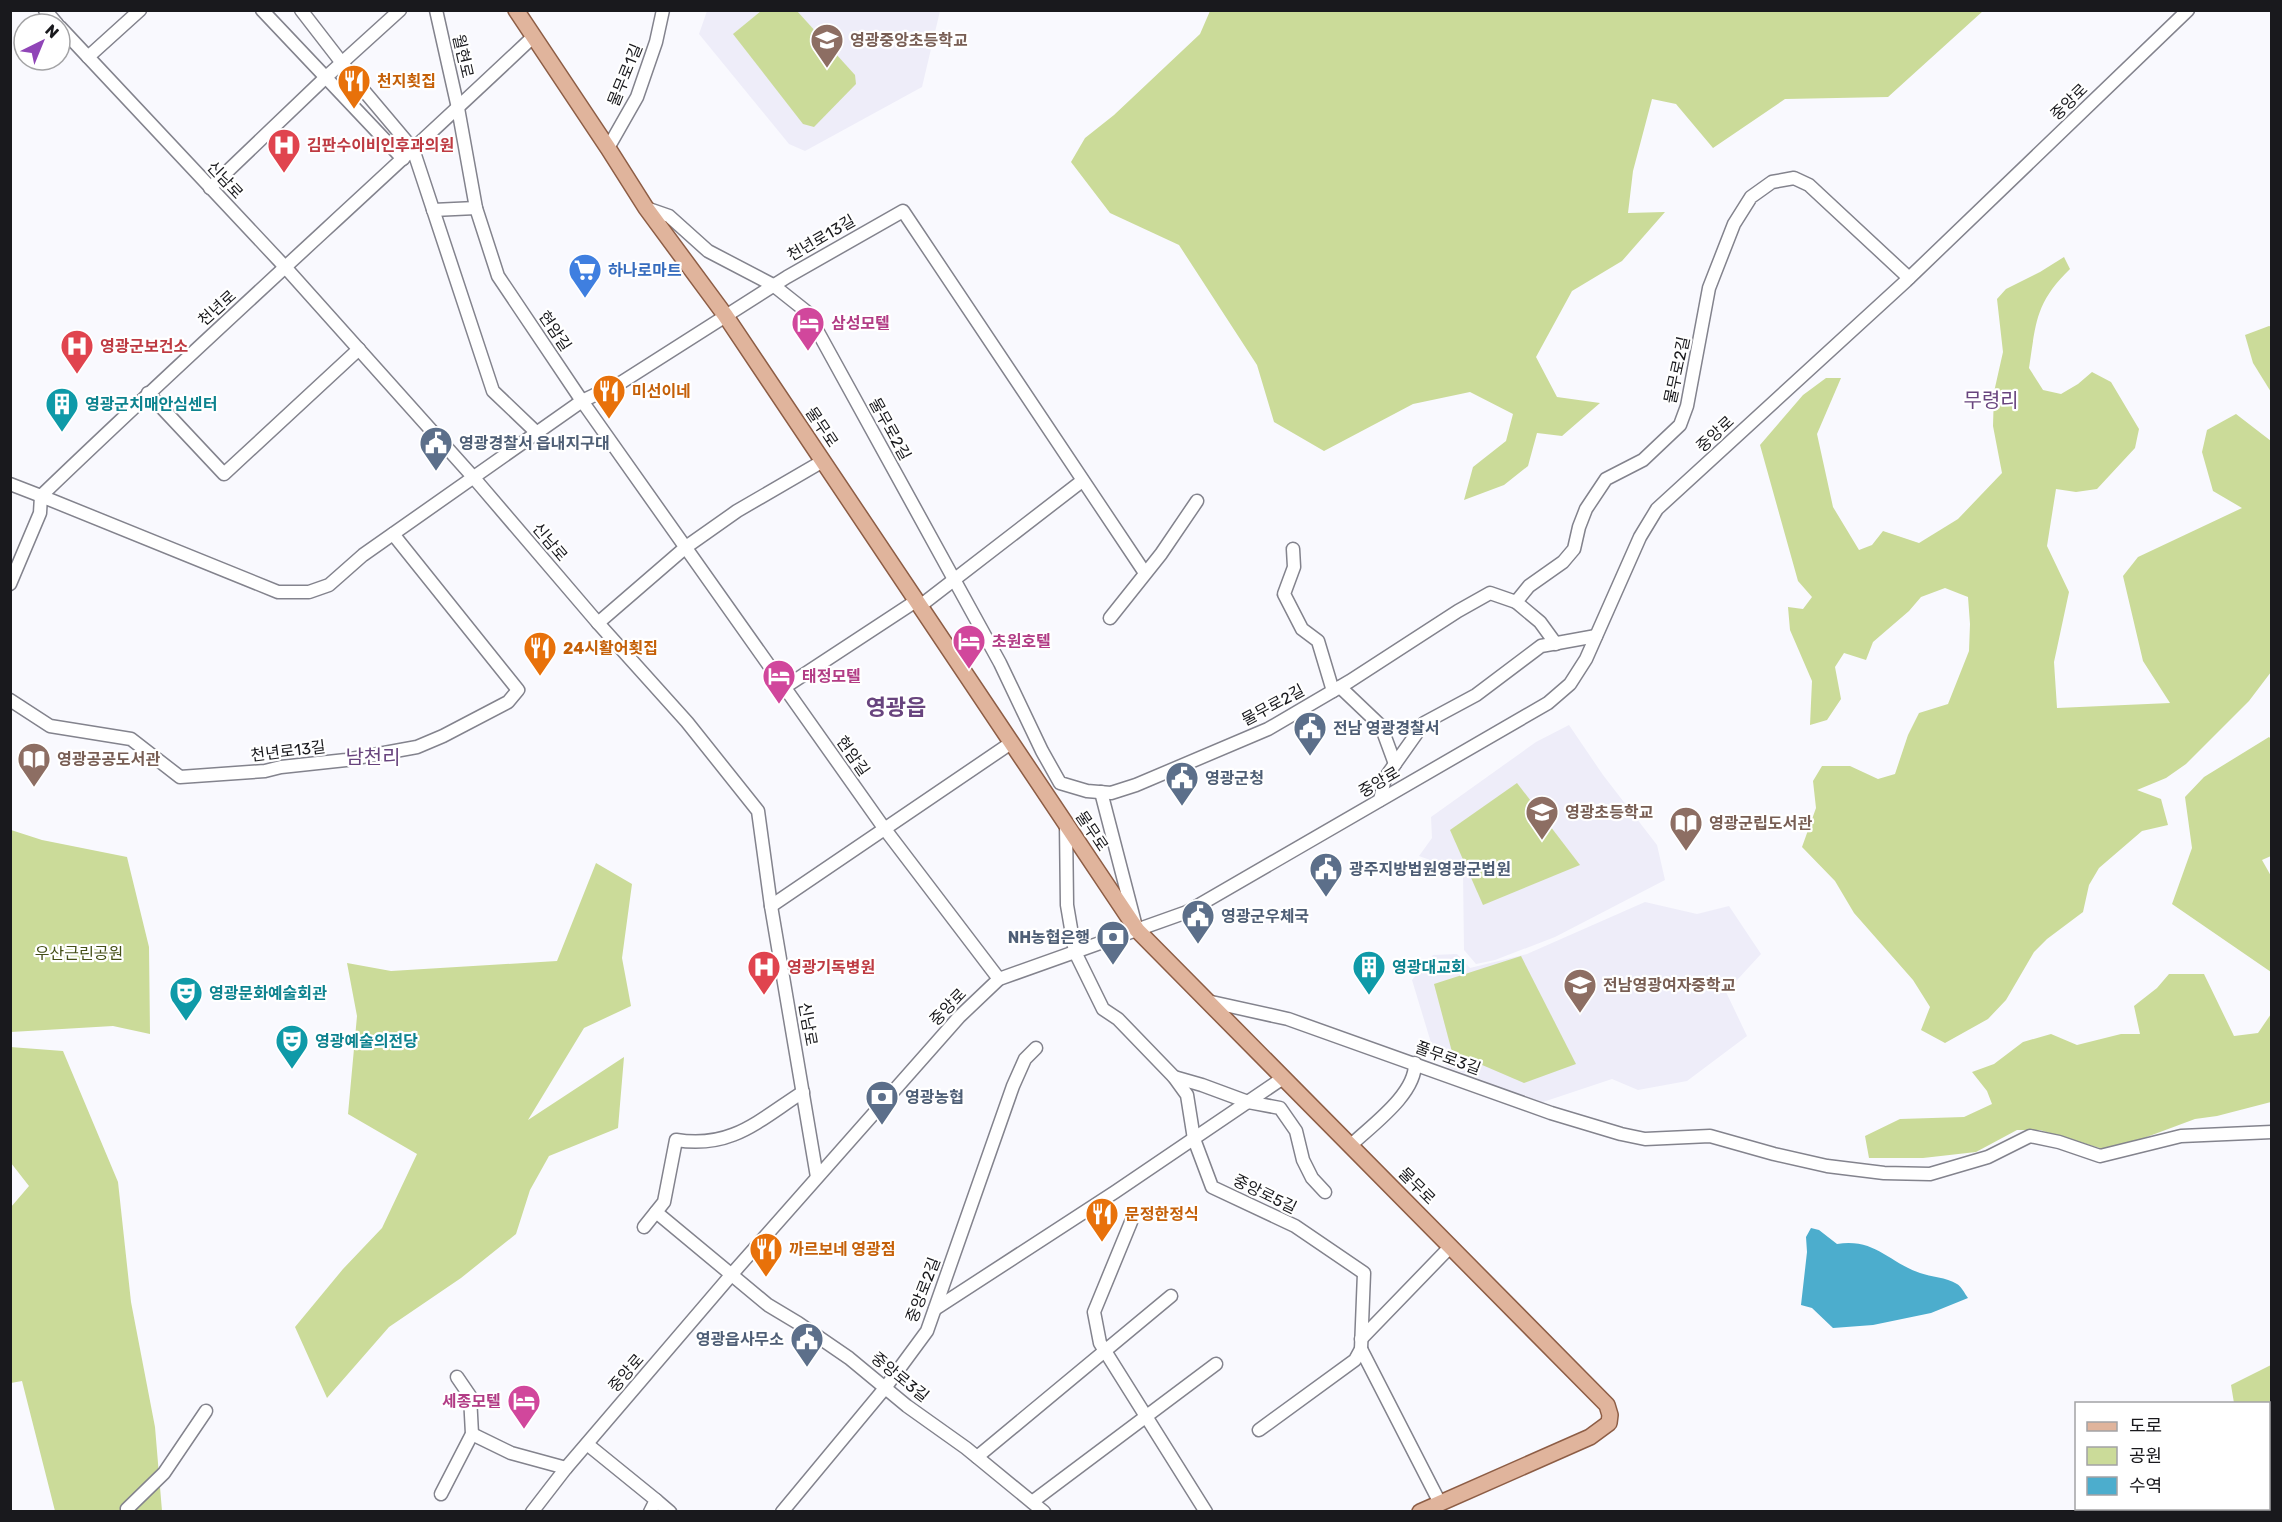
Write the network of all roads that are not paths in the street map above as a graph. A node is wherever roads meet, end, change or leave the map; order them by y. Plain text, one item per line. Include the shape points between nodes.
1 (140, 10) edge
2 (262, 10) edge
3 (301, 10) edge
4 (400, 10) edge
5 (436, 10) edge
6 (516, 10) edge
7 (663, 10) edge
8 (2188, 10) edge
9 (534, 36) junction
10 (72, 39) edge
11 (88, 57) junction
12 (342, 63) junction
13 (325, 78) junction
14 (458, 108) junction
15 (608, 148) junction
16 (413, 149) junction
17 (403, 159) junction
18 (210, 188) junction
19 (476, 208) junction
20 (646, 208) junction
21 (433, 210) junction
22 (286, 268) junction
23 (1909, 278) junction
24 (773, 285) junction
25 (725, 315) junction
26 (359, 349) junction
27 (148, 393) junction
28 (582, 401) junction
29 (537, 433) junction
30 (823, 461) junction
31 (474, 478) junction
32 (1082, 481) junction
33 (10, 484) edge
34 (41, 496) junction
35 (1197, 501) dead end
36 (393, 534) junction
37 (686, 547) junction
38 (1293, 549) dead end
39 (1145, 573) junction
40 (954, 580) junction
41 (10, 584) edge
42 (1516, 602) junction
43 (918, 604) junction
44 (1110, 618) dead end
45 (598, 623) junction
46 (1596, 636) junction
47 (1556, 644) junction
48 (784, 687) junction
49 (1336, 689) junction
50 (10, 700) edge
51 (1011, 743) junction
52 (1395, 764) junction
53 (1101, 792) junction
54 (1380, 800) junction
55 (1066, 824) junction
56 (884, 828) junction
57 (771, 906) junction
58 (1137, 930) junction
59 (1075, 952) junction
60 (999, 979) junction
61 (1207, 1001) junction
62 (1036, 1048) dead end
63 (1414, 1063) junction
64 (1174, 1077) junction
65 (1283, 1078) junction
66 (803, 1092) junction
67 (1248, 1102) junction
68 (2271, 1132) edge
69 (1194, 1139) junction
70 (1351, 1146) junction
71 (817, 1177) junction
72 (1325, 1192) dead end
73 (656, 1212) junction
74 (1131, 1222) dead end
75 (644, 1227) dead end
76 (1451, 1246) junction
77 (732, 1274) junction
78 (1171, 1296) dead end
79 (935, 1309) junction
80 (1361, 1344) junction
81 (1105, 1350) junction
82 (1216, 1364) dead end
83 (457, 1377) dead end
84 (885, 1388) junction
85 (206, 1411) dead end
86 (1146, 1417) junction
87 (1259, 1430) dead end
88 (472, 1434) junction
89 (587, 1444) junction
90 (977, 1457) junction
91 (566, 1468) junction
92 (441, 1494) dead end
93 (656, 1500) junction
94 (1440, 1503) junction
95 (1034, 1508) edge
96 (128, 1512) edge
97 (532, 1512) edge
98 (650, 1512) edge
99 (670, 1512) edge
100 (782, 1512) edge
101 (1206, 1512) edge
102 (1420, 1512) edge

1 - 11 street
2 - 13 street
3 - 12 street
4 - 12 street
5 - 14 street, 월현로
6 - 9 main road, 물무로
7 - 15 street, 물무로1길 via 637,97
8 - 23 street, 중앙로
9 - 14 street, 천년로
9 - 15 main road, 물무로
10 - 11 street, 신남로
11 - 18 street, 신남로
12 - 13 street
12 - 16 street
13 - 17 street
13 - 18 street
14 - 16 street, 천년로
14 - 19 street, 현암길
15 - 20 main road, 물무로
16 - 17 street, 천년로
16 - 21 street
17 - 22 street, 천년로
18 - 22 street, 신남로
19 - 21 street
19 - 28 street, 현암길 via 498,276
20 - 24 street, 물무로2길 via 669,216 708,251
20 - 25 main road, 물무로
21 - 29 street via 493,391
22 - 26 street, 신남로
22 - 27 street, 천년로
23 - 42 street, 물무로2길 via 1809,185 1794,178 1772,182 1751,197 1734,224 1709,288 1680,425 1643,459 1606,479 1586,509 1574,549 1563,562 1529,586
23 - 46 street, 중앙로 via 1658,509 1640,537
24 - 25 street, 천년로13길
24 - 32 street, 천년로13길 via 903,211
24 - 40 street, 물무로2길 via 807,312
25 - 28 street, 천년로13길 via 622,382
25 - 30 main road, 물무로
26 - 27 street via 224,474
26 - 31 street, 신남로
27 - 34 street, 천년로
28 - 29 street, 천년로13길
28 - 37 street, 현암길
29 - 31 street, 천년로13길
30 - 37 street via 737,511
30 - 43 main road, 물무로
31 - 36 street, 천년로13길
31 - 45 street, 신남로
32 - 39 street, 천년로13길
32 - 40 street
33 - 34 street
34 - 36 street, 천년로13길 via 278,592 309,592 329,585
34 - 41 street via 40,513
35 - 39 street
36 - 50 street, 천년로13길 via 518,690 508,702 443,736 417,747 346,760 180,777 131,739 50,726
37 - 45 street
37 - 48 street, 현암길
38 - 49 street via 1294,567 1284,594 1302,629 1318,641
39 - 44 street
40 - 43 street
40 - 53 street, 물무로2길 via 1060,783
42 - 47 street via 1540,622
42 - 49 street, 물무로2길 via 1490,593
43 - 48 street
43 - 51 main road, 물무로
45 - 57 street, 신남로 via 687,722 758,811
46 - 47 street
46 - 54 street, 중앙로 via 1570,684 1548,703
47 - 52 street via 1541,646 1476,694 1424,723
48 - 56 street, 현암길
49 - 52 street via 1381,726
49 - 53 street, 물무로2길 via 1268,729 1136,785
51 - 55 main road, 물무로
51 - 56 street
52 - 54 street via 1385,777
53 - 58 street
54 - 58 street, 중앙로 via 1187,912
55 - 58 main road, 물무로
55 - 59 street, 중앙로5길 via 1068,905
56 - 57 street
56 - 60 street, 현암길
57 - 66 street, 신남로
58 - 59 street, 중앙로
58 - 61 main road, 물무로
59 - 60 street, 중앙로
59 - 64 street, 중앙로5길 via 1103,1009 1118,1019
60 - 71 street, 중앙로 via 959,1017
61 - 63 street, 풀무로3길 via 1288,1019
61 - 65 main road, 물무로
62 - 79 street, 중앙로2길 via 1025,1059 1013,1086
63 - 68 street, 풀무로3길 via 1621,1134 1645,1139 1710,1136 1774,1155 1884,1173 1930,1174 1988,1157 2030,1136 2100,1156 2181,1136
63 - 70 street via 1415,1074 1401,1098
64 - 67 street
64 - 69 street, 중앙로5길 via 1187,1095
65 - 67 street
65 - 70 main road, 물무로
66 - 71 street, 신남로
66 - 73 street via 737,1135 713,1142 676,1140 664,1202
67 - 69 street
67 - 72 street via 1280,1108 1296,1131 1312,1178
69 - 79 street
69 - 80 street, 중앙로5길 via 1212,1187 1295,1226 1364,1273
70 - 76 main road, 물무로
71 - 77 street, 중앙로
73 - 75 street
73 - 77 street, 중앙로3길
74 - 81 street via 1094,1312
76 - 80 street
76 - 94 main road, 물무로 via 1596,1392 1610,1415 1609,1423 1590,1437
77 - 84 street, 중앙로3길 via 768,1305 849,1358
77 - 89 street, 중앙로
78 - 81 street
79 - 84 street, 중앙로2길 via 927,1331
80 - 87 street via 1355,1360
80 - 94 street
81 - 86 street
81 - 90 street
82 - 86 street
83 - 88 street via 470,1396
84 - 90 street, 중앙로3길
84 - 100 street, 중앙로2길
85 - 96 street via 164,1473
86 - 95 street
86 - 101 street
88 - 91 street via 511,1453
88 - 92 street
89 - 91 street, 중앙로
89 - 93 street
90 - 95 street, 중앙로3길
91 - 97 street, 중앙로
93 - 98 street
93 - 99 street
94 - 102 main road, 물무로

